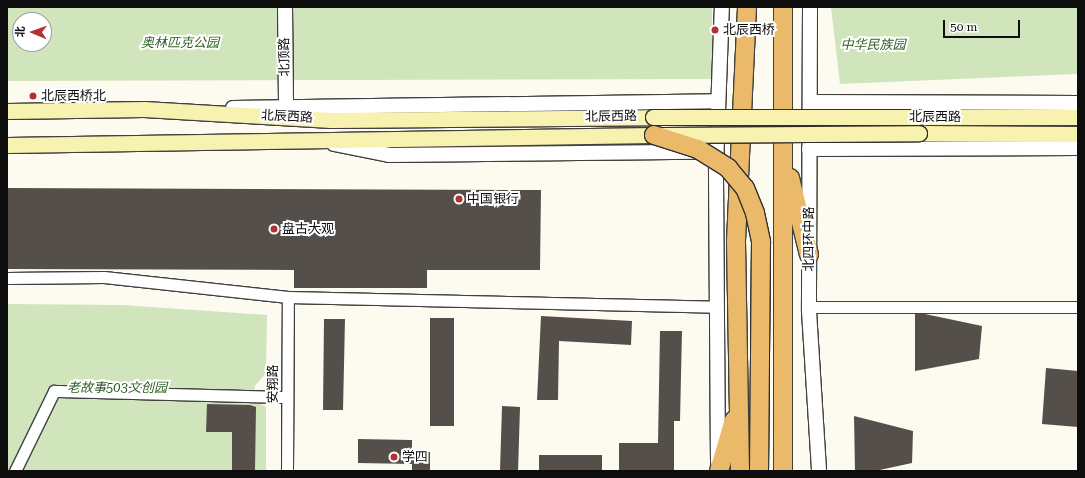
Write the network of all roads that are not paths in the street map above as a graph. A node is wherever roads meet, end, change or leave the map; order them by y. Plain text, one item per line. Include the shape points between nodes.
1 (285, 7) edge
2 (722, 7) edge
3 (747, 7) edge
4 (783, 7) edge
5 (810, 7) edge
6 (718, 101) junction
7 (810, 102) junction
8 (863, 102) junction
9 (1078, 104) edge
10 (286, 107) junction
11 (144, 109) junction
12 (7, 111) edge
13 (1078, 117) edge
14 (1078, 134) edge
15 (654, 135) junction
16 (316, 140) junction
17 (7, 145) edge
18 (1078, 148) edge
19 (784, 149) junction
20 (809, 149) junction
21 (863, 149) junction
22 (716, 152) junction
23 (809, 255) junction
24 (7, 278) edge
25 (288, 297) junction
26 (717, 307) junction
27 (808, 307) junction
28 (1078, 307) edge
29 (287, 397) junction
30 (739, 404) junction
31 (15, 471) edge
32 (287, 471) edge
33 (718, 471) edge
34 (740, 471) edge
35 (759, 471) edge
36 (783, 471) edge
37 (819, 471) edge

1 - 10 street, 北顶路
2 - 6 street
3 - 30 highway via 736,241
4 - 19 highway, 北四环中路
5 - 7 street, 北四环中路
6 - 10 street, 北辰西路
6 - 22 street
7 - 8 street, 北辰西路
7 - 20 street, 北四环中路
8 - 9 street, 北辰西路
8 - 21 street
10 - 11 street, 北辰西路
11 - 12 main road, 北辰西路
11 - 13 main road, 北辰西路, bridge via 331,120
14 - 15 main road, 北辰西路, bridge
15 - 16 main road, 北辰西路
15 - 35 highway, bridge via 698,149 728,168 745,188 755,213 761,242
16 - 17 main road, 北辰西路
16 - 22 street, 北辰西路 via 389,155
18 - 21 street
19 - 23 highway
19 - 36 highway, 北四环中路
20 - 21 street
20 - 23 street, 北四环中路
22 - 26 street
23 - 27 street, 北四环中路
24 - 25 street via 104,277
25 - 26 street
25 - 29 street, 安翔路
26 - 33 street
27 - 28 street
27 - 37 street, 北四环中路
29 - 31 street via 54,391
29 - 32 street, 安翔路
30 - 33 highway
30 - 34 highway

